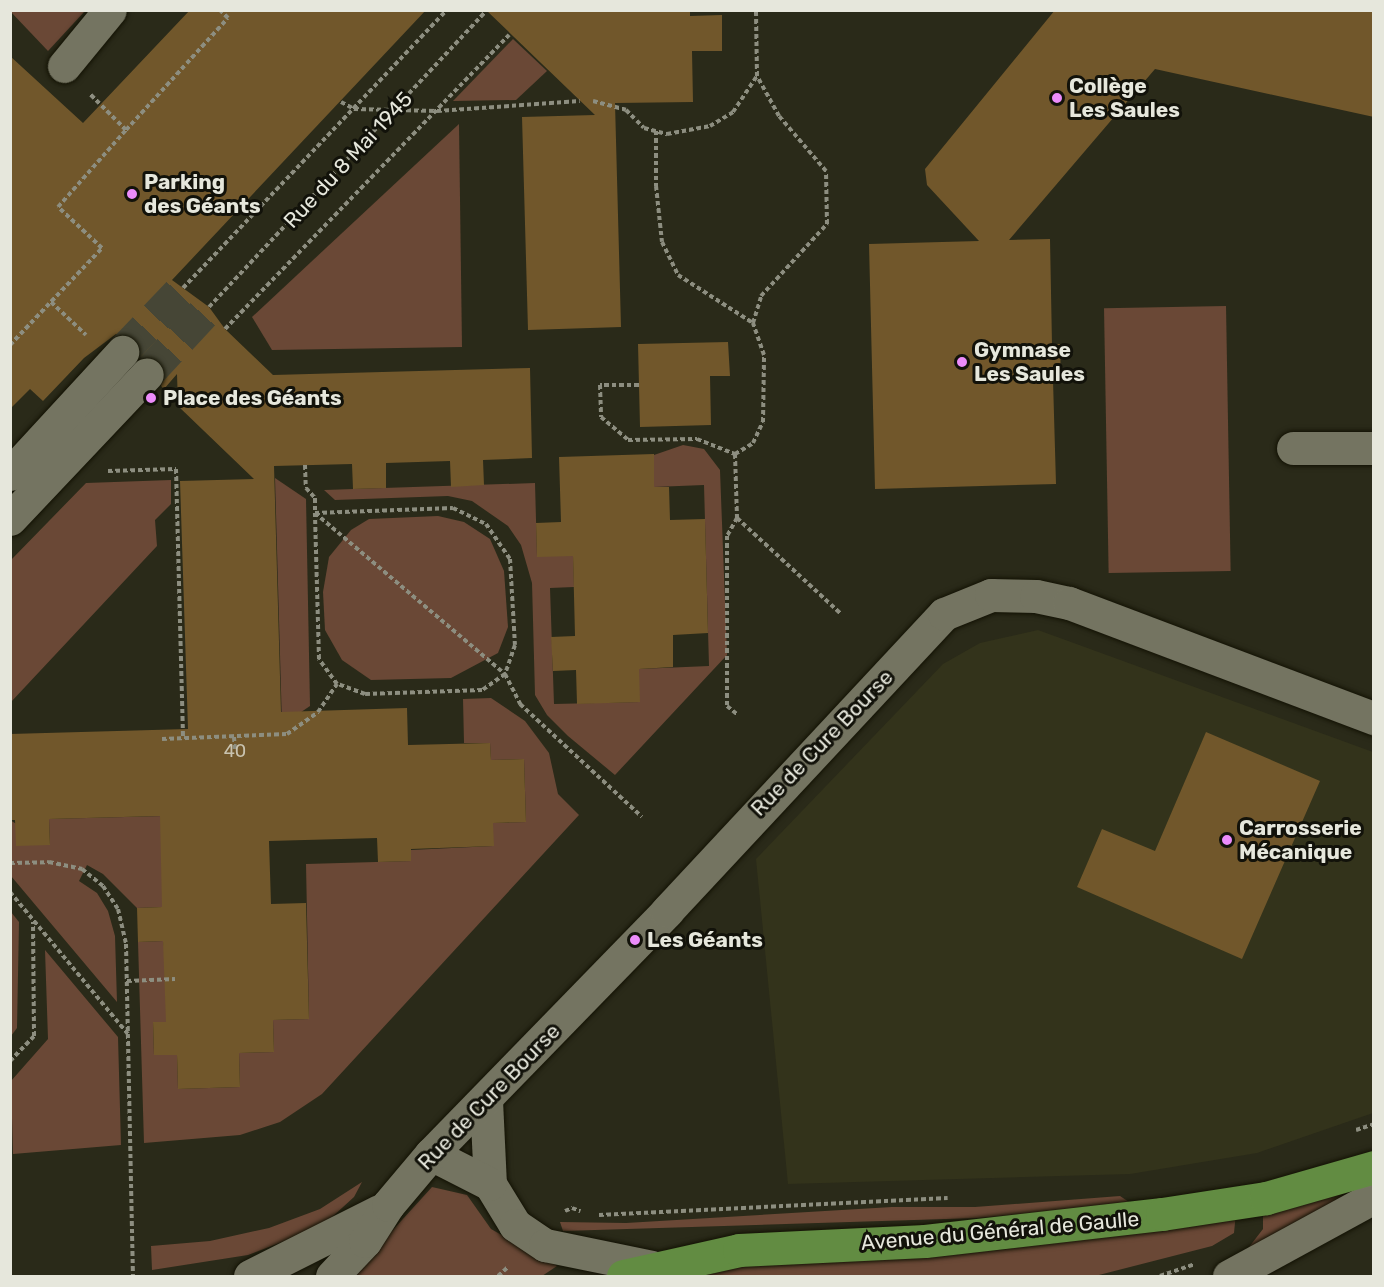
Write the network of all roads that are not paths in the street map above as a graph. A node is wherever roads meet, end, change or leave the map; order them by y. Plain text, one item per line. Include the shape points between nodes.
1 (110, 10) edge
2 (64, 66) road end
3 (122, 352) tunnel mouth
4 (147, 374) tunnel mouth
5 (1293, 448) dead end
6 (1374, 448) edge
7 (10, 474) edge
8 (10, 519) edge
9 (1374, 718) edge
10 (486, 1100) junction
11 (432, 1154) junction
12 (1374, 1167) edge
13 (490, 1184) junction
14 (1374, 1197) edge
15 (388, 1205) junction
16 (638, 1272) edge
17 (250, 1276) edge
18 (332, 1276) edge
19 (1229, 1276) edge

1 - 2 street
3 - 7 street
4 - 8 street
5 - 6 street
9 - 10 street, Rue de Cure Bourse via 1069,603 1036,596 991,595 944,614
10 - 11 street, Rue de Cure Bourse
10 - 13 street
11 - 13 street
11 - 15 street, Rue de Cure Bourse
12 - 16 main road, Avenue du Général de Gaulle via 1266,1198 1162,1214 925,1241 739,1250
13 - 16 street via 515,1225 534,1240
14 - 19 street
15 - 17 street, Rue de Cure Bourse via 347,1230
15 - 18 street, Rue de Cure Bourse via 365,1241

